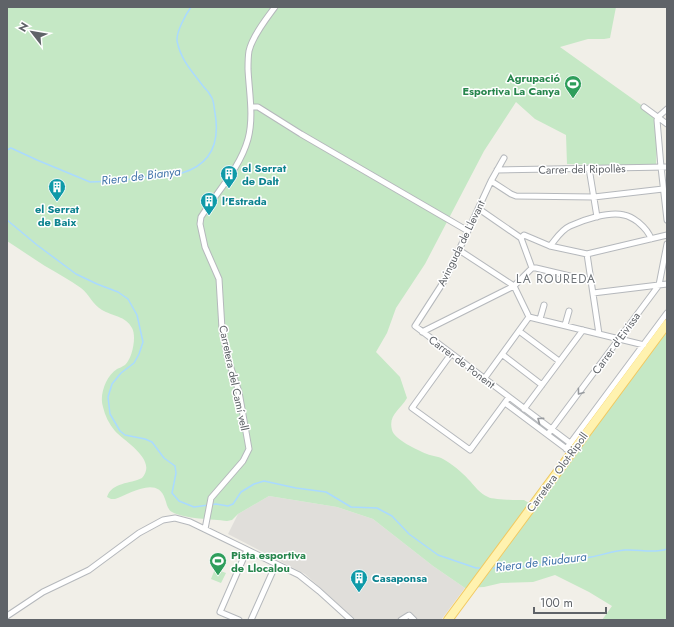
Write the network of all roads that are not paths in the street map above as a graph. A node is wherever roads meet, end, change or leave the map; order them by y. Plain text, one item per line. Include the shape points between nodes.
1 (275, 7) edge
2 (251, 107) junction
3 (644, 107) dead end
4 (667, 109) edge
5 (658, 117) junction
6 (667, 124) edge
7 (504, 158) dead end
8 (661, 167) junction
9 (667, 167) edge
10 (589, 168) junction
11 (497, 170) junction
12 (491, 181) junction
13 (663, 189) junction
14 (594, 197) junction
15 (478, 209) junction
16 (597, 217) junction
17 (667, 220) edge
18 (468, 231) junction
19 (667, 235) edge
20 (521, 238) junction
21 (651, 239) junction
22 (667, 244) edge
23 (550, 246) junction
24 (459, 250) junction
25 (588, 254) junction
26 (532, 268) junction
27 (591, 282) junction
28 (667, 284) edge
29 (659, 285) junction
30 (514, 286) junction
31 (593, 293) junction
32 (544, 305) dead end
33 (569, 311) dead end
34 (667, 314) edge
35 (529, 317) junction
36 (540, 319) junction
37 (667, 324) edge
38 (565, 325) junction
39 (415, 326) joint
40 (583, 330) junction
41 (519, 331) junction
42 (422, 332) junction
43 (599, 334) junction
44 (620, 338) junction
45 (644, 345) junction
46 (451, 354) junction
47 (503, 355) junction
48 (559, 361) junction
49 (484, 379) junction
50 (542, 385) junction
51 (509, 397) junction
52 (505, 403) junction
53 (524, 409) junction
54 (552, 430) junction
55 (548, 434) junction
56 (570, 443) junction
57 (567, 449) junction
58 (206, 529) junction
59 (247, 550) junction
60 (276, 564) junction
61 (7, 616) edge
62 (239, 620) edge
63 (251, 620) edge
64 (352, 620) edge
65 (401, 620) edge
66 (414, 620) edge
67 (448, 620) edge

1 - 2 street, Carretera del Camí vell via 249,50
2 - 18 street via 258,107
2 - 58 street, Carretera del Camí vell via 251,123 242,156 201,216 200,224 205,247 219,279 222,329 228,359 239,392 249,449 243,461 211,498
3 - 5 street
4 - 5 street
5 - 6 street
5 - 8 street
7 - 11 street, Avinguda de Llevant
8 - 9 street, Carrer del Ripollès
8 - 10 street, Carrer del Ripollès
8 - 13 street
10 - 11 street, Carrer del Ripollès
10 - 14 street
11 - 12 street, Avinguda de Llevant
12 - 14 street via 516,196
12 - 15 street, Avinguda de Llevant
13 - 14 street
13 - 17 street
14 - 16 street
15 - 18 street, Avinguda de Llevant
15 - 20 street
16 - 21 street via 624,215 642,225
16 - 23 street via 570,226
18 - 24 street, Avinguda de Llevant
19 - 21 street
20 - 23 street via 524,235
20 - 26 street
21 - 25 street
22 - 29 street, Carrer d'Eivissa
23 - 25 street
24 - 30 street
24 - 39 street, Avinguda de Llevant via 446,278
25 - 27 street
26 - 27 street
26 - 30 street
27 - 31 street
28 - 29 street
29 - 31 street
29 - 44 street, Carrer d'Eivissa
30 - 35 street
30 - 42 street
31 - 43 street
32 - 36 street
33 - 38 street
34 - 45 street
35 - 36 street
35 - 41 street
36 - 38 street
37 - 57 main road, Carretera Olot-Ripoll
38 - 40 street
39 - 42 street, Carrer de Ponent
40 - 43 street
40 - 48 street
41 - 47 street
41 - 48 street
42 - 46 street, Carrer de Ponent
43 - 44 street
44 - 45 street
44 -> 54 street, Carrer d'Eivissa
45 - 56 street
46 - 49 street, Carrer de Ponent
46 - 52 street via 412,408 470,450
47 - 49 street
47 - 50 street
48 - 50 street
49 - 51 street, Carrer de Ponent
50 - 53 street
51 - 52 street
51 - 53 street, Carrer de Ponent
52 - 55 street
54 -> 53 street, Carrer de Ponent
54 - 55 street, Carrer d'Eivissa
54 - 56 street, Carrer de Ponent
55 - 57 street
56 - 57 street
57 - 67 main road, Carretera Olot-Ripoll via 498,552
58 - 59 street
58 - 61 street via 183,519 162,520 139,533 89,570 43,592
59 - 60 street
59 - 62 street via 220,612
60 - 63 street
60 - 64 street via 299,575
65 - 66 street via 409,616

